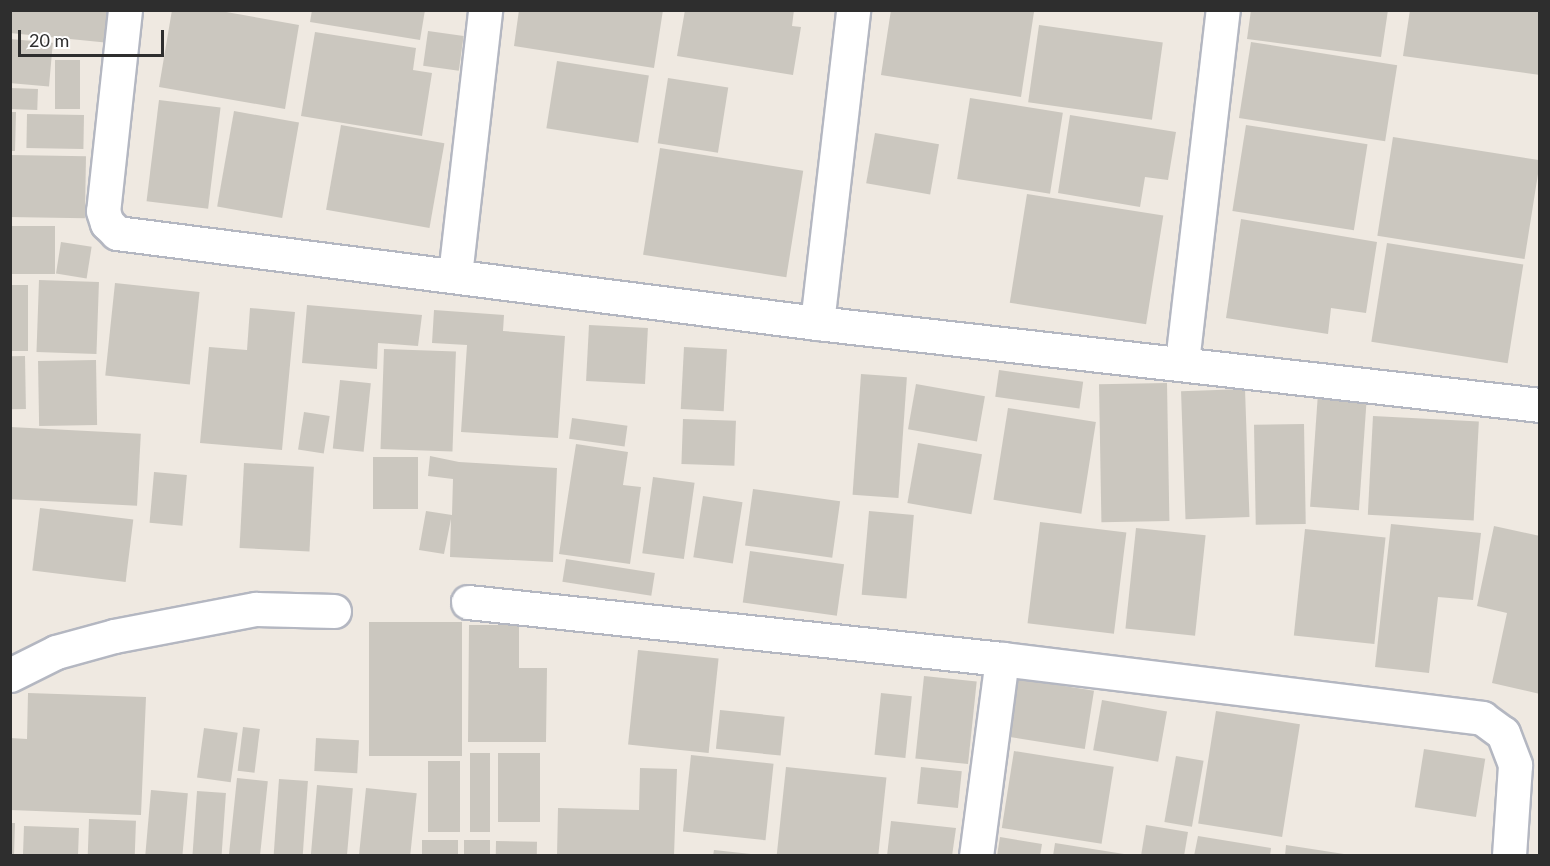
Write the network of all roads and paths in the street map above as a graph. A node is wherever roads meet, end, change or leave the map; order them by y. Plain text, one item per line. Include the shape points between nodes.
1 (125, 10) edge
2 (485, 10) edge
3 (853, 10) edge
4 (1223, 10) edge
5 (455, 275) junction
6 (817, 323) junction
7 (1182, 362) junction
8 (1539, 405) edge
9 (468, 602) dead end
10 (334, 611) dead end
11 (1002, 659) junction
12 (10, 675) edge
13 (976, 855) edge
14 (1509, 855) edge

1 - 5 street via 103,211 107,224 117,233
2 - 5 street
3 - 6 street
4 - 7 street
5 - 6 street
6 - 7 street
7 - 8 street
9 - 11 street
10 - 12 street via 256,609 114,636 56,652
11 - 13 street
11 - 14 street via 1482,718 1503,733 1515,765

